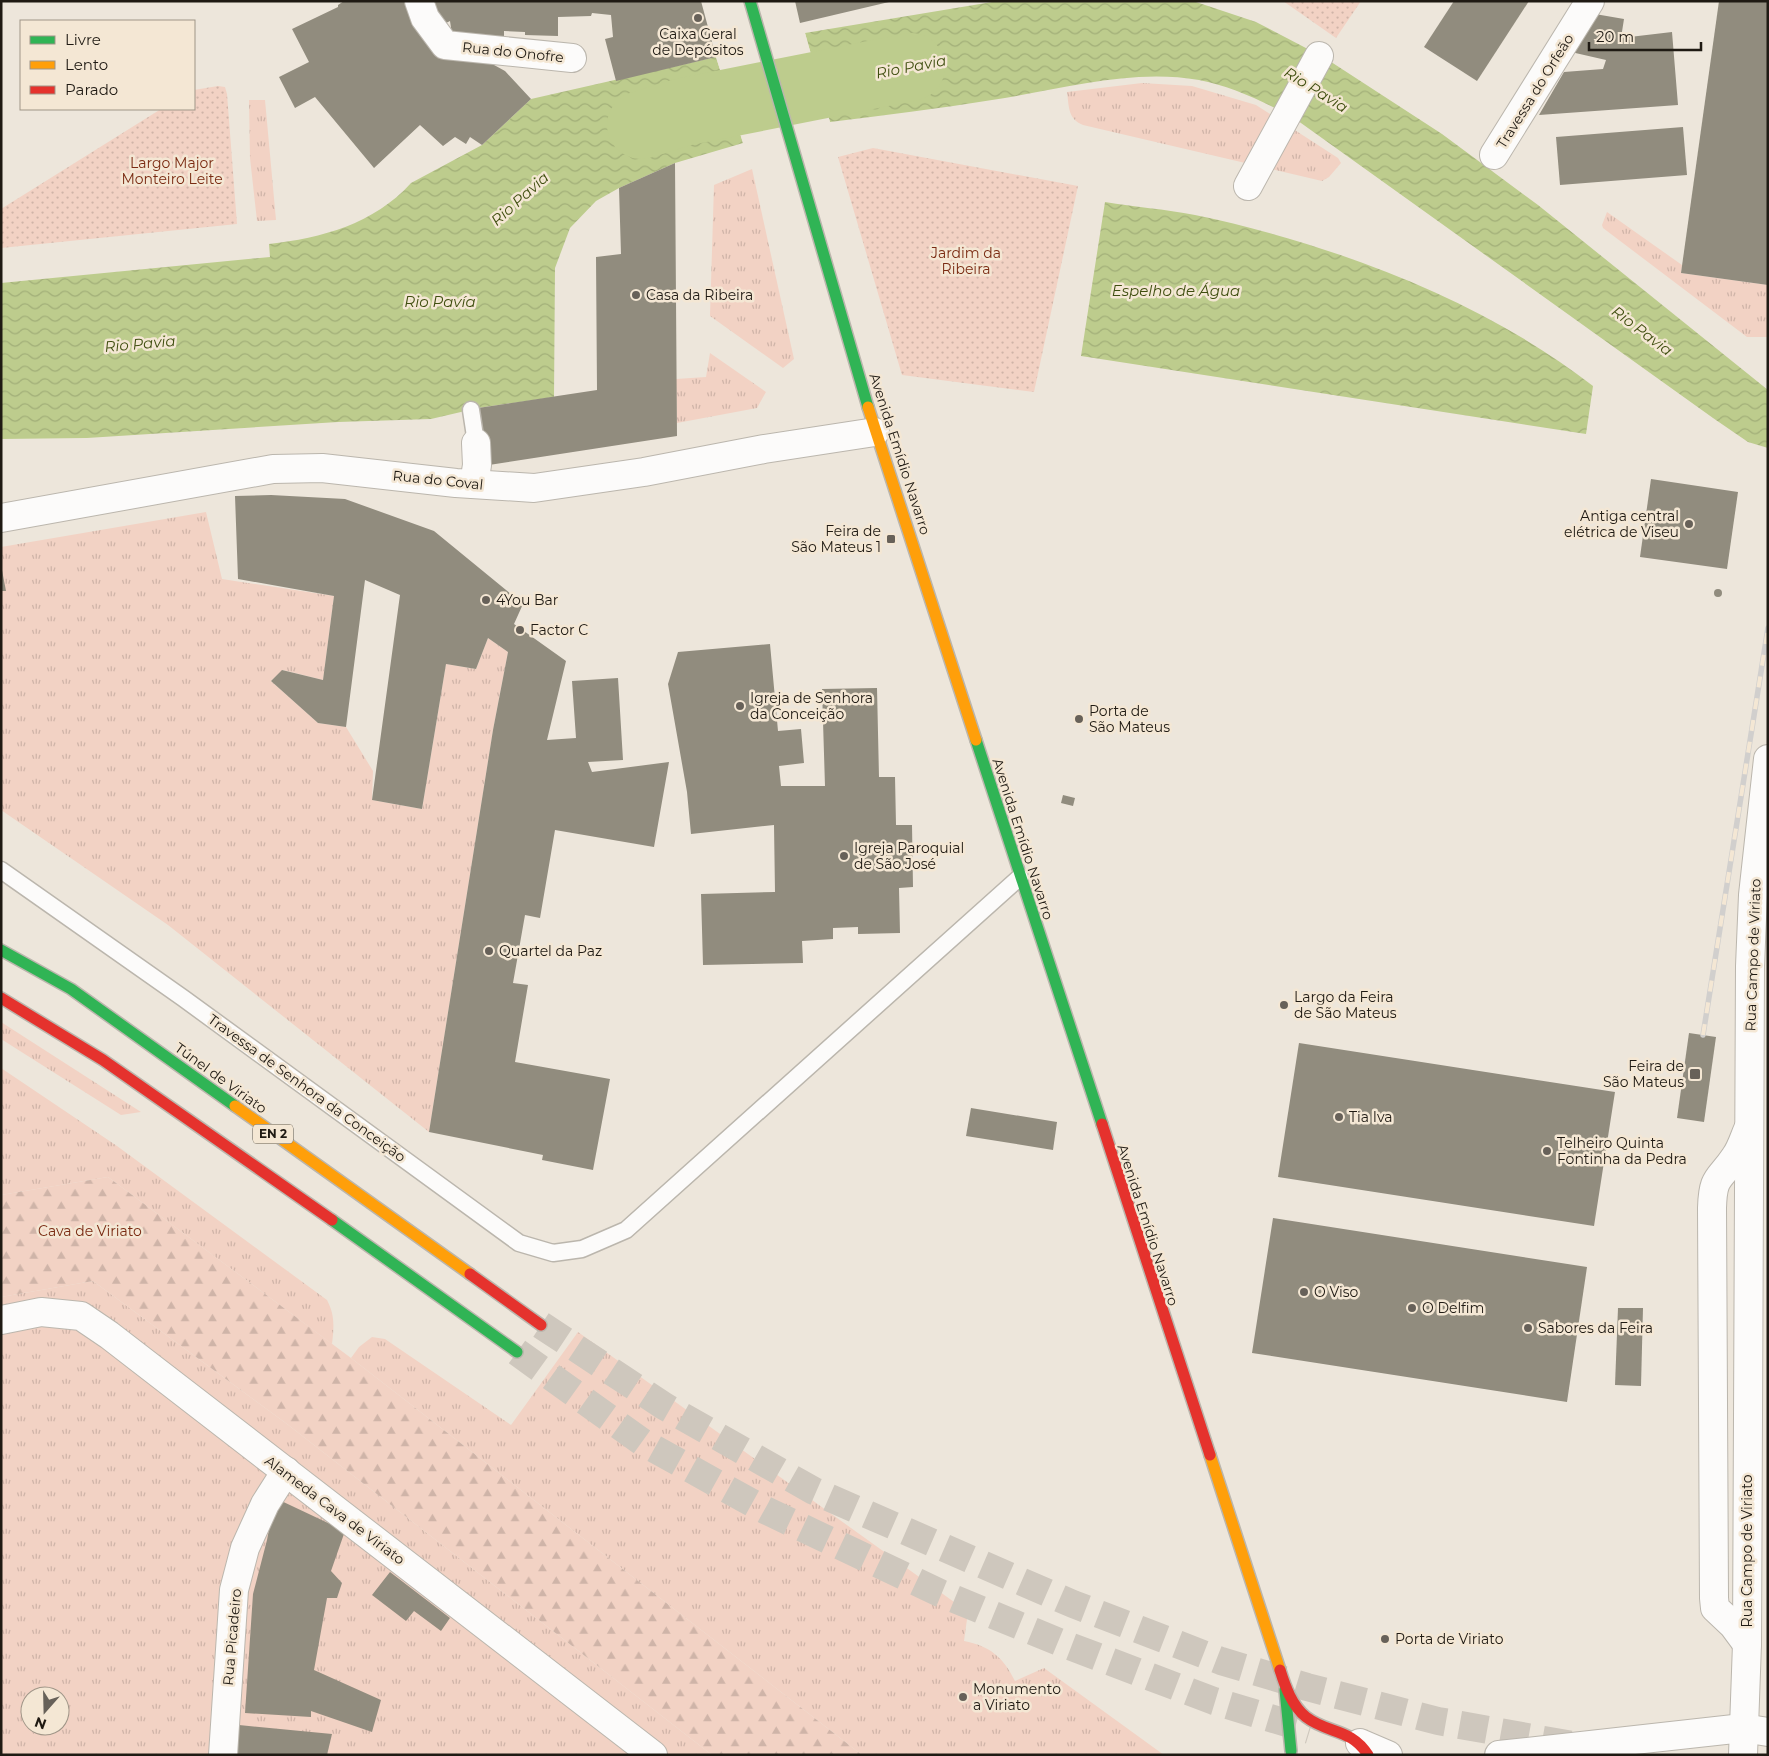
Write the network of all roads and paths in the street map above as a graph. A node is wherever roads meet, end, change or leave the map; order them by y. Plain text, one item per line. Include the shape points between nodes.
1 (419, 1) edge
2 (750, 1) edge
3 (1590, 1) edge
4 (1319, 56) dead end
5 (572, 58) dead end
6 (1494, 155) dead end
7 (1248, 186) dead end
8 (471, 410) dead end
9 (875, 432) junction
10 (476, 443) joint
11 (474, 484) junction
12 (1, 518) edge
13 (1768, 759) edge
14 (1, 870) edge
15 (1020, 876) junction
16 (1, 950) edge
17 (1, 998) edge
18 (1750, 1122) junction
19 (1, 1320) edge
20 (541, 1325) tunnel mouth
21 (517, 1352) tunnel mouth
22 (286, 1471) junction
23 (1747, 1644) junction
24 (1284, 1682) junction
25 (1755, 1730) edge
26 (1313, 1732) tunnel mouth
27 (1302, 1738) dead end
28 (1356, 1743) edge
29 (1290, 1753) edge
30 (223, 1755) edge
31 (653, 1755) edge
32 (1388, 1755) edge
33 (1500, 1755) edge
34 (1742, 1755) edge

1 - 5 street, Rua do Onofre via 425,18 445,45
2 - 9 main road, Avenida Emídio Navarro
3 - 6 street, Travessa do Orfeão
4 - 7 street
8 - 10 lane
9 - 11 street, Rua do Coval via 534,488
9 - 15 main road, Avenida Emídio Navarro
10 - 11 street
11 - 12 street, Rua do Coval via 322,468 273,469
13 - 18 street, Rua Campo de Viriato via 1752,895
14 - 15 lane, Travessa de Senhora da Conceição via 519,1243 553,1253 582,1249 626,1230
15 - 24 main road, Avenida Emídio Navarro
16 - 20 main road, Túnel de Viriato / EN 2 via 71,989
17 - 21 main road, EN 2 via 126,1076 366,1242
18 - 23 street, Rua Campo de Viriato
18 - 23 street, Rua Campo de Viriato via 1735,1157 1716,1179 1712,1190 1714,1598 1715,1608
19 - 22 street, Alameda Cava de Viriato via 41,1312 81,1316
22 - 30 street, Rua Picadeiro via 265,1504 245,1548 234,1590
22 - 31 street, Alameda Cava de Viriato
23 - 25 street
24 - 28 main road via 1295,1705 1306,1717
24 - 29 main road
25 - 33 street
25 - 34 street
26 - 28 main road via 1326,1729
27 - 29 main road
28 - 32 street

